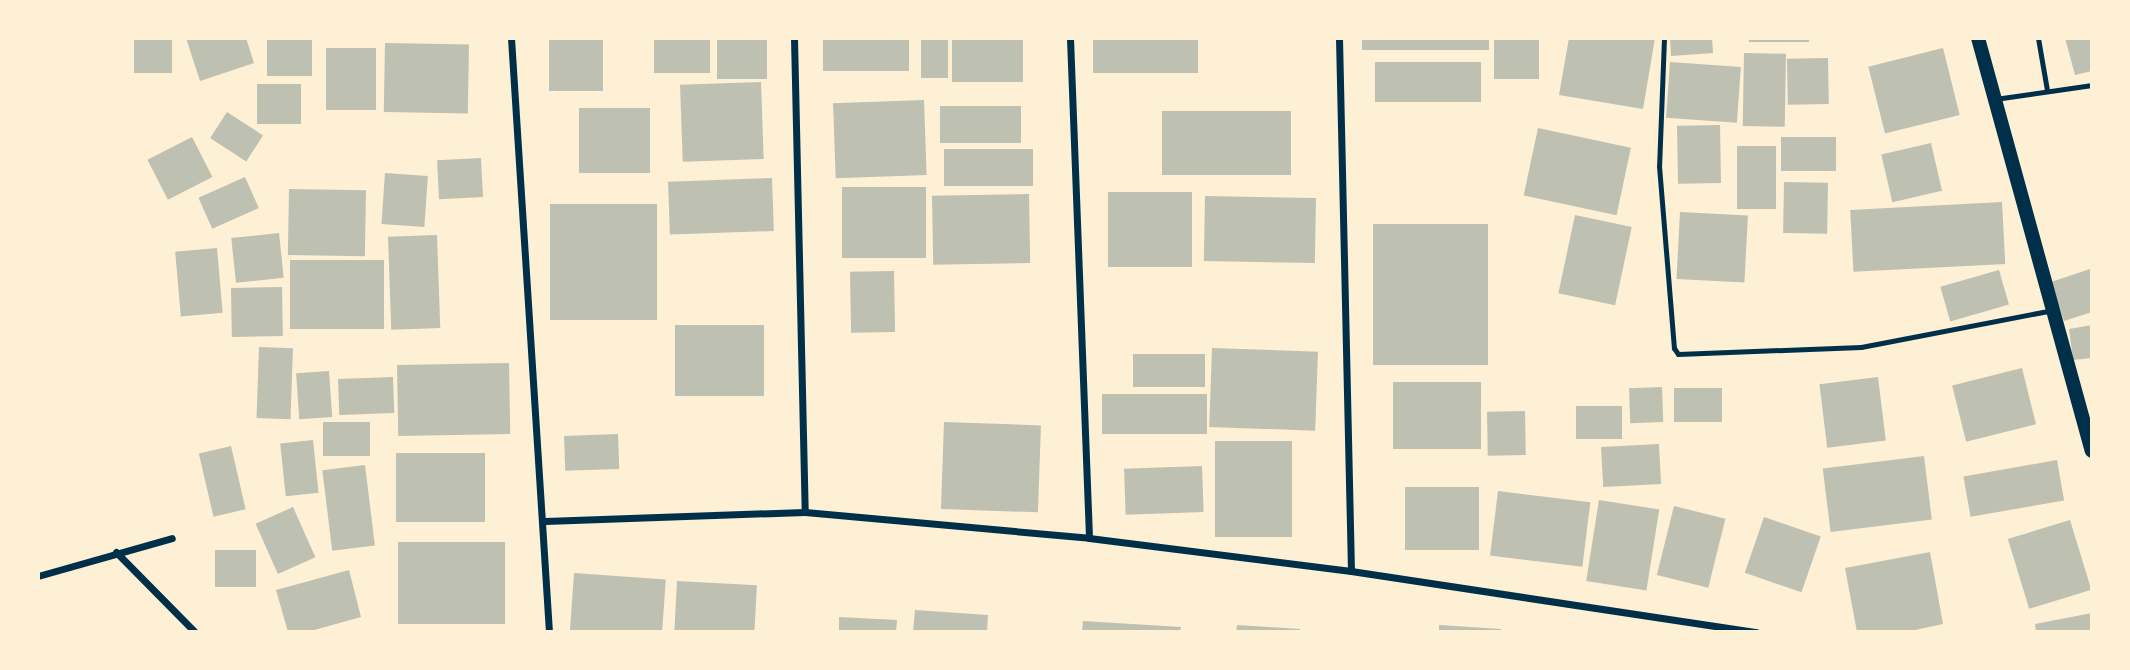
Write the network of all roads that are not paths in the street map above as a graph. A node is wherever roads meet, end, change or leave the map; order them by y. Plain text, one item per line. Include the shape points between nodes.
1 (511, 38) edge
2 (794, 38) edge
3 (1070, 38) edge
4 (1339, 38) edge
5 (1664, 38) edge
6 (1978, 38) edge
7 (2038, 38) edge
8 (2091, 85) edge
9 (2047, 90) junction
10 (1995, 99) junction
11 (2053, 310) junction
12 (2091, 451) edge
13 (805, 512) junction
14 (545, 521) junction
15 (172, 538) dead end
16 (1088, 538) junction
17 (116, 552) junction
18 (1351, 571) junction
19 (38, 576) edge
20 (195, 632) edge
21 (549, 632) edge
22 (1756, 632) edge

1 - 14 street
2 - 13 street
3 - 16 street
4 - 18 street
5 - 11 lane via 1659,166 1678,354 1861,347
6 - 10 main road
7 - 9 lane
8 - 9 lane
9 - 10 lane
10 - 11 main road
11 - 12 main road
13 - 14 street
13 - 16 street
14 - 21 street
15 - 17 street
16 - 18 street
17 - 19 street
17 - 20 street
18 - 22 street

